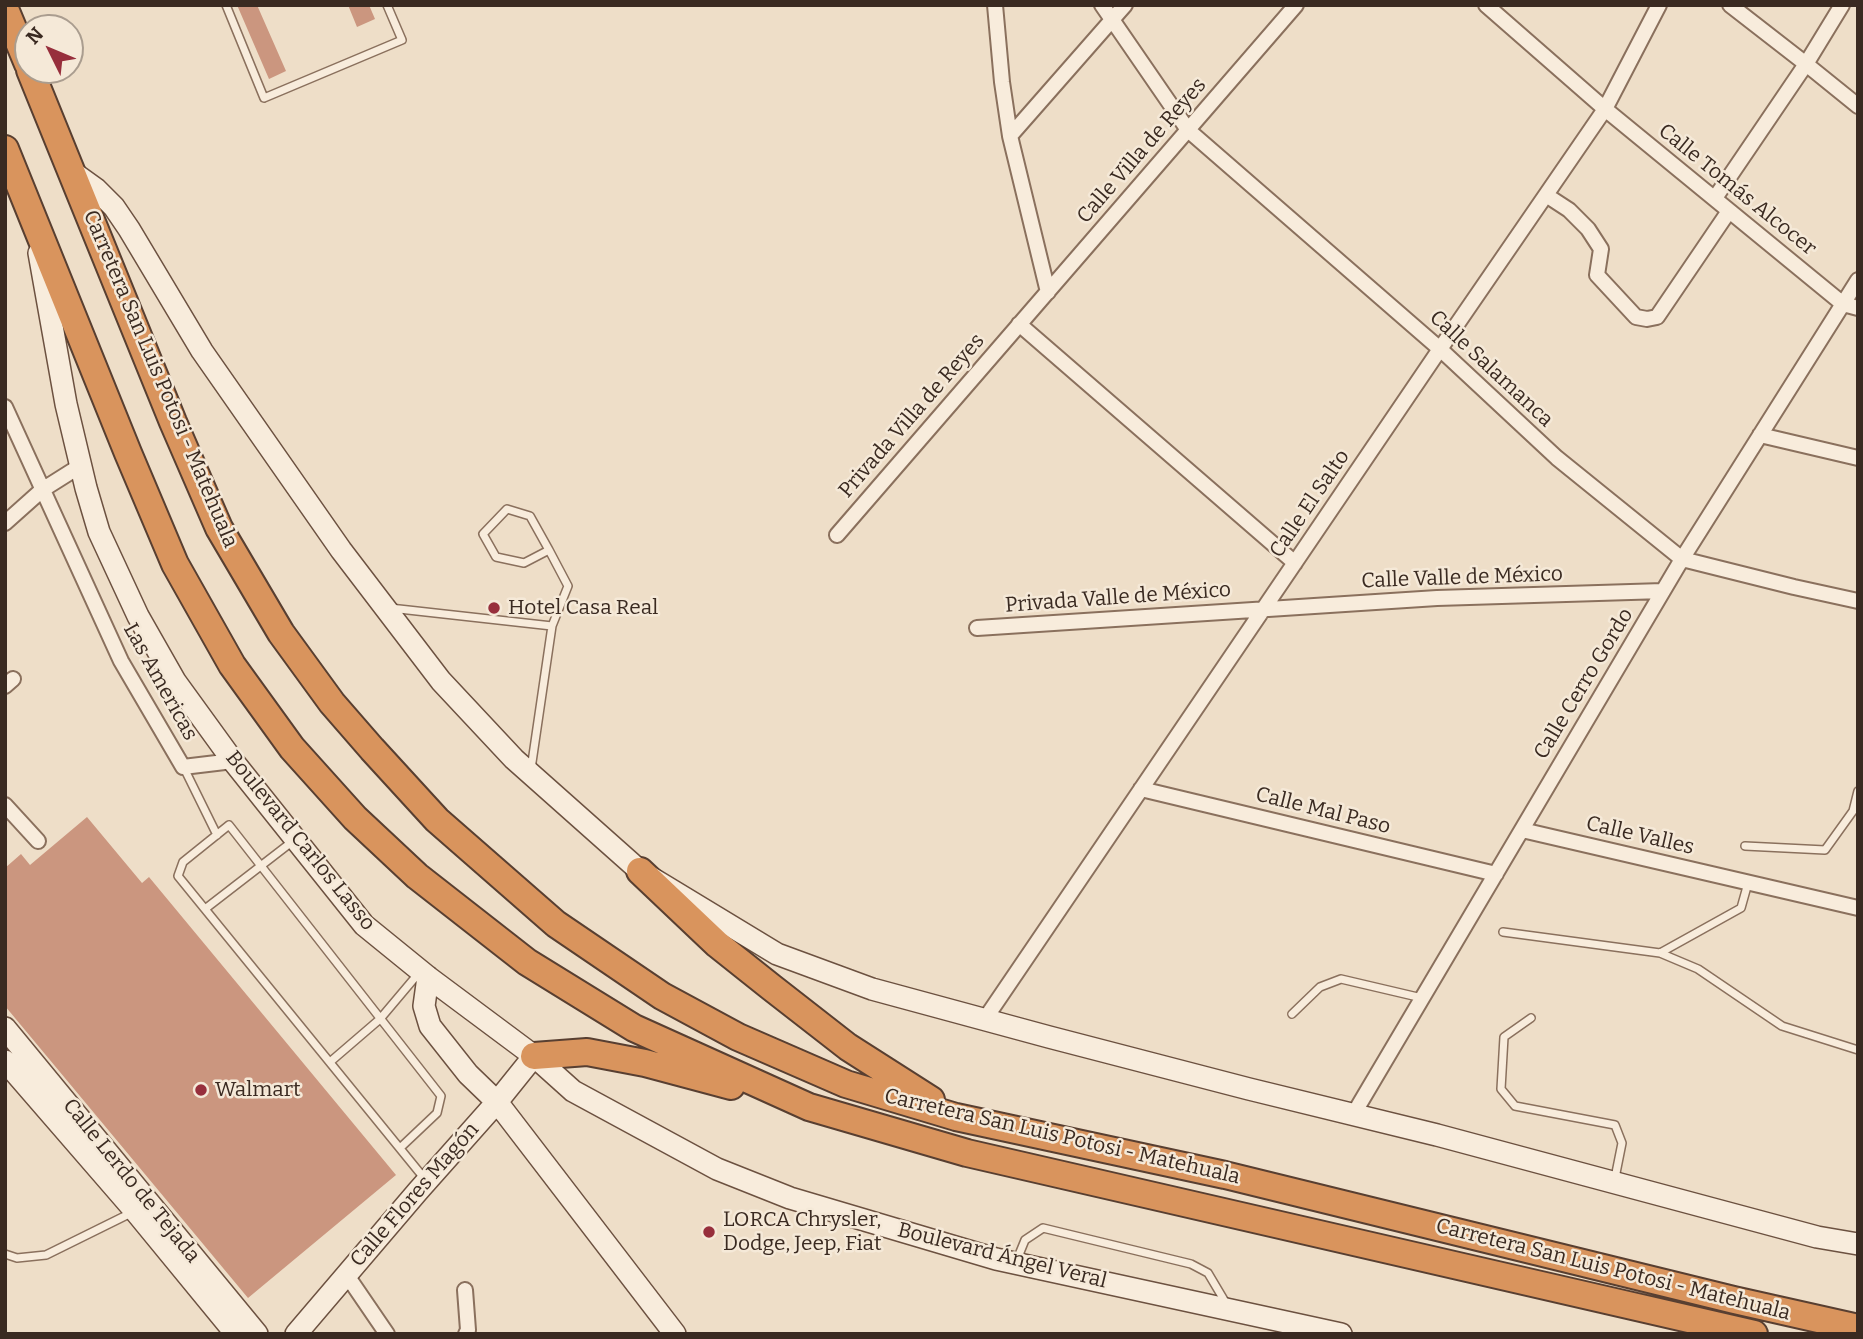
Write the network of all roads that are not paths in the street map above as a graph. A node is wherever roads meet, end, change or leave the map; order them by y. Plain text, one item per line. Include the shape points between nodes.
1 (226, 5) edge
2 (387, 5) edge
3 (995, 5) edge
4 (1102, 5) edge
5 (1125, 5) edge
6 (1296, 5) edge
7 (1486, 5) edge
8 (1659, 5) edge
9 (1730, 5) edge
10 (1842, 5) edge
11 (5, 9) edge
12 (1113, 20) junction
13 (14, 31) edge
14 (1806, 64) junction
15 (36, 84) edge
16 (1858, 106) edge
17 (1605, 109) junction
18 (1188, 130) junction
19 (1010, 136) junction
20 (5, 149) edge
21 (71, 171) junction
22 (1546, 195) junction
23 (1715, 198) junction
24 (1729, 211) junction
25 (33, 215) junction
26 (1858, 280) edge
27 (1048, 292) junction
28 (1843, 304) junction
29 (1858, 308) edge
30 (1019, 324) junction
31 (1440, 349) junction
32 (5, 407) edge
33 (1760, 435) junction
34 (1858, 458) edge
35 (80, 466) junction
36 (42, 490) junction
37 (5, 523) edge
38 (837, 535) dead end
39 (549, 550) junction
40 (1682, 559) junction
41 (1295, 563) junction
42 (1663, 591) junction
43 (1858, 601) edge
44 (384, 607) junction
45 (1262, 609) junction
46 (552, 626) junction
47 (977, 628) dead end
48 (233, 761) junction
49 (183, 767) junction
50 (531, 773) junction
51 (1141, 789) junction
52 (1858, 791) edge
53 (5, 805) edge
54 (1522, 830) junction
55 (217, 835) junction
56 (295, 839) junction
57 (38, 841) dead end
58 (1745, 846) dead end
59 (261, 866) junction
60 (640, 871) junction
61 (1496, 874) junction
62 (1748, 882) junction
63 (1858, 908) edge
64 (205, 909) junction
65 (1503, 933) dead end
66 (1660, 953) junction
67 (424, 974) junction
68 (1422, 998) junction
69 (1292, 1014) dead end
70 (1531, 1018) dead end
71 (380, 1019) junction
72 (985, 1019) junction
73 (5, 1028) edge
74 (1858, 1050) edge
75 (534, 1056) junction
76 (5, 1061) edge
77 (330, 1062) junction
78 (497, 1102) junction
79 (809, 1107) junction
80 (1353, 1115) junction
81 (956, 1116) junction
82 (400, 1148) junction
83 (427, 1181) junction
84 (1614, 1182) junction
85 (135, 1211) junction
86 (1817, 1237) junction
87 (1858, 1244) edge
88 (1858, 1251) edge
89 (5, 1254) edge
90 (1016, 1263) junction
91 (346, 1274) junction
92 (465, 1290) dead end
93 (1229, 1309) junction
94 (1858, 1328) edge
95 (1743, 1331) edge
96 (1333, 1333) edge
97 (236, 1334) edge
98 (257, 1334) edge
99 (296, 1334) edge
100 (387, 1334) edge
101 (466, 1334) edge
102 (676, 1334) edge

1 - 2 lane via 264,98 402,40
3 - 19 street
4 - 12 street, Calle Salamanca
5 - 12 street
6 - 18 street, Calle Villa de Reyes
7 - 17 street, Calle Tomás Alcocer
8 - 17 street, Calle El Salto
9 - 14 street
10 - 14 street
11 - 13 highway
12 - 18 street, Calle Salamanca
12 - 19 street
14 - 16 street
14 - 23 street
15 - 21 highway, Carretera San Luis Potosi - Matehuala
17 - 22 street, Calle El Salto
17 - 23 street, Calle Tomás Alcocer
18 - 27 street, Calle Villa de Reyes
18 - 31 street, Calle Salamanca
19 - 27 street
20 - 25 highway, Carretera San Luis Potosi - Matehuala
21 - 44 street via 114,207 202,351
21 - 81 highway, Carretera San Luis Potosi - Matehuala via 219,528 281,633 332,703 437,820 556,924 662,996 738,1037 846,1084
22 - 24 street via 1588,229 1601,249 1597,275 1636,317 1647,319 1657,317
22 - 31 street, Calle El Salto
23 - 24 street, Calle Tomás Alcocer
24 - 28 street, Calle Tomás Alcocer
25 - 35 street, Boulevard Carlos Lasso
25 - 79 highway, Carretera San Luis Potosi - Matehuala via 175,564 232,665 292,748 355,818 417,876 527,962 634,1028
26 - 28 street, Calle Cerro Gordo
27 - 30 street, Calle Villa de Reyes
28 - 29 street
28 - 33 street, Calle Cerro Gordo
30 - 38 street, Privada Villa de Reyes
30 - 41 street
31 - 40 street, Calle Salamanca via 1557,458
31 - 41 street, Calle El Salto
32 - 36 street, Las Americas
33 - 34 street
33 - 40 street, Calle Cerro Gordo
35 - 36 street
35 - 48 street, Boulevard Carlos Lasso via 99,532 138,616 175,681
36 - 37 street
36 - 49 street, Las Americas via 121,661
39 - 39 lane via 530,516 507,509 483,534 496,557 524,563
39 - 46 lane via 568,586
40 - 42 street, Calle Cerro Gordo
40 - 43 street, Calle Salamanca
41 - 45 street, Calle El Salto
42 - 45 street, Calle Valle de México
42 - 54 street, Calle Cerro Gordo
44 - 46 lane
44 - 50 street via 441,681
45 - 47 street, Privada Valle de México
45 - 51 street, Calle El Salto
46 - 50 lane
48 - 49 street, Las Americas
48 - 56 street, Boulevard Carlos Lasso
49 - 55 lane
50 - 60 street
51 - 61 street, Calle Mal Paso
51 - 72 street, Calle El Salto
52 - 58 lane via 1853,811 1825,850
53 - 57 street
54 - 61 street, Calle Cerro Gordo
54 - 62 street, Calle Valles
55 - 59 lane via 229,825
55 - 64 lane via 183,862 178,876
56 - 59 lane
56 - 67 street, Boulevard Carlos Lasso via 364,925
59 - 64 lane
59 - 71 lane
60 - 72 street via 777,954 872,989
60 - 81 highway via 717,944 848,1047
61 - 68 street, Calle Cerro Gordo
62 - 63 street, Calle Valles
62 - 66 lane via 1741,908
64 - 77 lane
65 - 66 lane
66 - 74 lane via 1699,970 1782,1026
67 - 71 lane
67 - 75 street, Boulevard Carlos Lasso
67 - 78 street via 424,1006 430,1026
68 - 69 lane via 1341,979 1320,987
68 - 80 street, Calle Cerro Gordo
70 - 84 lane via 1504,1037 1501,1089 1515,1106 1615,1125 1622,1143
71 - 77 lane
71 - 82 lane via 441,1096 437,1113
72 - 80 street
73 - 98 street, Calle Lerdo de Tejada
75 - 78 street, Calle Flores Magón
75 - 79 highway via 587,1052 610,1056
75 - 90 street, Boulevard Ángel Veral via 573,1091 717,1169 790,1198
76 - 85 street, Calle Lerdo de Tejada
77 - 82 lane
78 - 83 street, Calle Flores Magón
78 - 102 street
79 - 95 highway, Carretera San Luis Potosi - Matehuala via 967,1153
80 - 84 street
81 - 94 highway, Carretera San Luis Potosi - Matehuala via 1225,1175
82 - 83 lane
83 - 91 street, Calle Flores Magón
84 - 86 street
85 - 89 lane via 46,1255 18,1258
85 - 97 street, Calle Lerdo de Tejada
86 - 87 street
86 - 88 street
90 - 93 street, Boulevard Ángel Veral
90 - 93 lane via 1024,1240 1043,1228 1191,1264 1208,1273
91 - 99 street, Calle Flores Magón
91 - 100 street
92 - 101 street
93 - 96 street, Boulevard Ángel Veral

